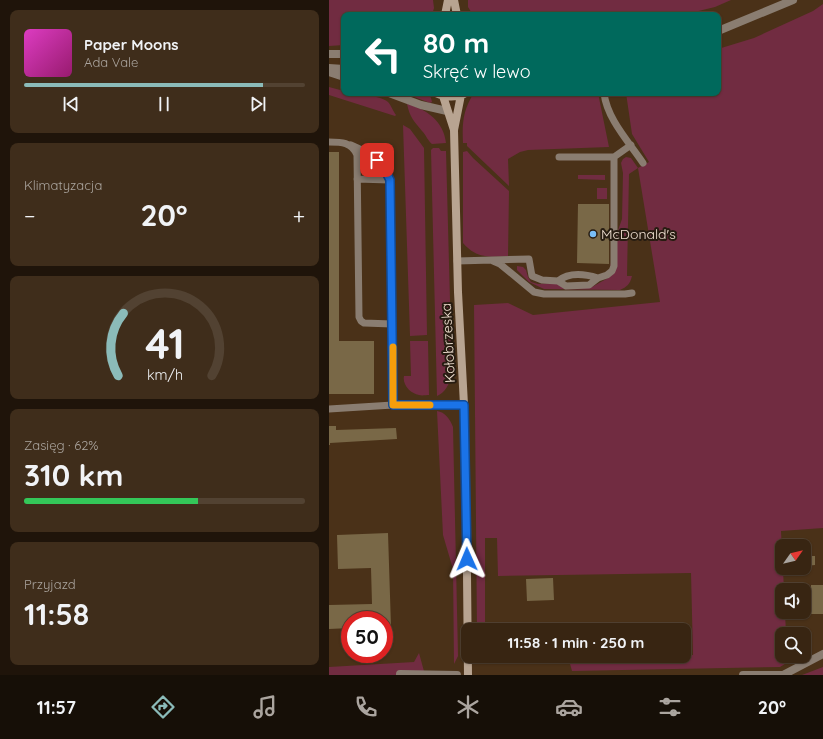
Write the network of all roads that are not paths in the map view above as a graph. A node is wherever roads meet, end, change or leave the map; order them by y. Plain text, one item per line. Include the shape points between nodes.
1 (448, 0) edge
2 (454, 0) edge
3 (793, 0) edge
4 (446, 12) edge
5 (456, 12) edge
6 (721, 30) edge
7 (329, 54) edge
8 (341, 54) edge
9 (329, 68) edge
10 (341, 69) edge
11 (329, 72) edge
12 (341, 76) edge
13 (397, 96) edge
14 (439, 96) edge
15 (446, 96) edge
16 (456, 96) edge
17 (462, 96) edge
18 (604, 96) edge
19 (447, 112) junction
20 (454, 130) junction
21 (329, 142) edge
22 (347, 144) junction
23 (631, 145) junction
24 (559, 157) dead end
25 (614, 157) junction
26 (643, 163) dead end
27 (357, 179) junction
28 (390, 180) junction
29 (457, 260) junction
30 (491, 260) junction
31 (632, 293) dead end
32 (392, 324) junction
33 (393, 405) junction
34 (464, 405) junction
35 (329, 409) edge
36 (823, 654) edge
37 (400, 674) edge
38 (457, 675) edge
39 (468, 675) edge
40 (743, 675) edge
41 (783, 675) edge

1 - 4 main road
2 - 5 main road
3 - 6 street
7 - 8 street
9 - 10 street
11 - 12 street
13 - 19 street
14 - 19 main road, Kołobrzeska
15 - 16 main road
17 - 20 main road, Kołobrzeska
18 - 23 lane via 611,114
19 - 20 main road, Kołobrzeska
20 - 29 main road, Kołobrzeska
21 - 22 lane
22 - 27 lane via 357,155
22 - 28 lane via 377,160
23 - 25 lane
23 - 26 lane
24 - 25 lane
25 - 30 lane via 612,271 589,285 566,286 558,281 542,280 532,276 529,259
27 - 28 lane
27 - 32 lane via 359,317 368,324
28 - 32 lane
29 - 30 lane
29 - 34 main road, Kołobrzeska
30 - 31 lane via 500,264 534,292
32 - 33 lane
33 - 34 lane
33 - 35 lane
34 - 39 main road, Kołobrzeska
36 - 41 street
37 - 38 street
40 - 41 street

